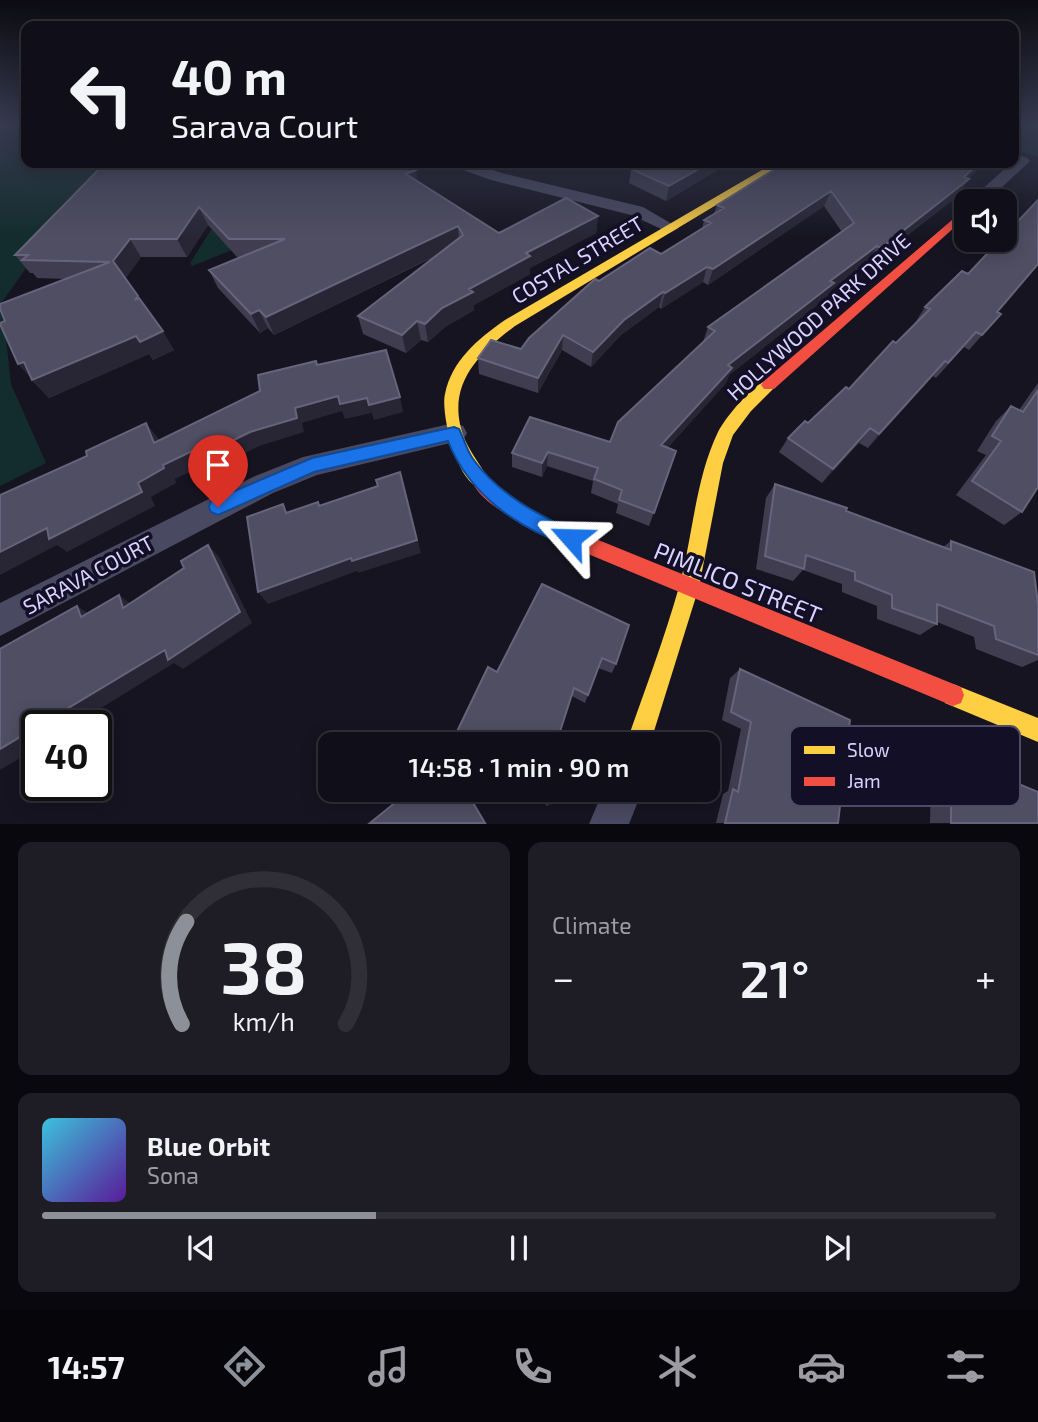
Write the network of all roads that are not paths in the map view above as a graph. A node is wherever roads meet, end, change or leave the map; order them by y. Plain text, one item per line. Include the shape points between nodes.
1 (482, 168) edge
2 (772, 168) edge
3 (1017, 168) edge
4 (991, 189) edge
5 (954, 222) edge
6 (670, 228) junction
7 (454, 433) junction
8 (689, 587) junction
9 (0, 620) edge
10 (1038, 730) edge
11 (642, 732) edge
12 (618, 802) edge
13 (609, 824) edge

1 - 6 street via 629,209
2 - 6 street, COSTAL STREET
3 - 4 street
5 - 8 street, HOLLYWOOD PARK DRIVE via 745,407 726,433 715,463
6 - 7 street, COSTAL STREET via 510,323 471,352 452,394 449,420
7 - 8 street, PIMLICO STREET via 465,462 495,496 547,528
7 - 9 street, SARAVA COURT via 312,465 263,485
8 - 10 street, PIMLICO STREET
8 - 11 street, HOLLYWOOD PARK DRIVE
12 - 13 street

